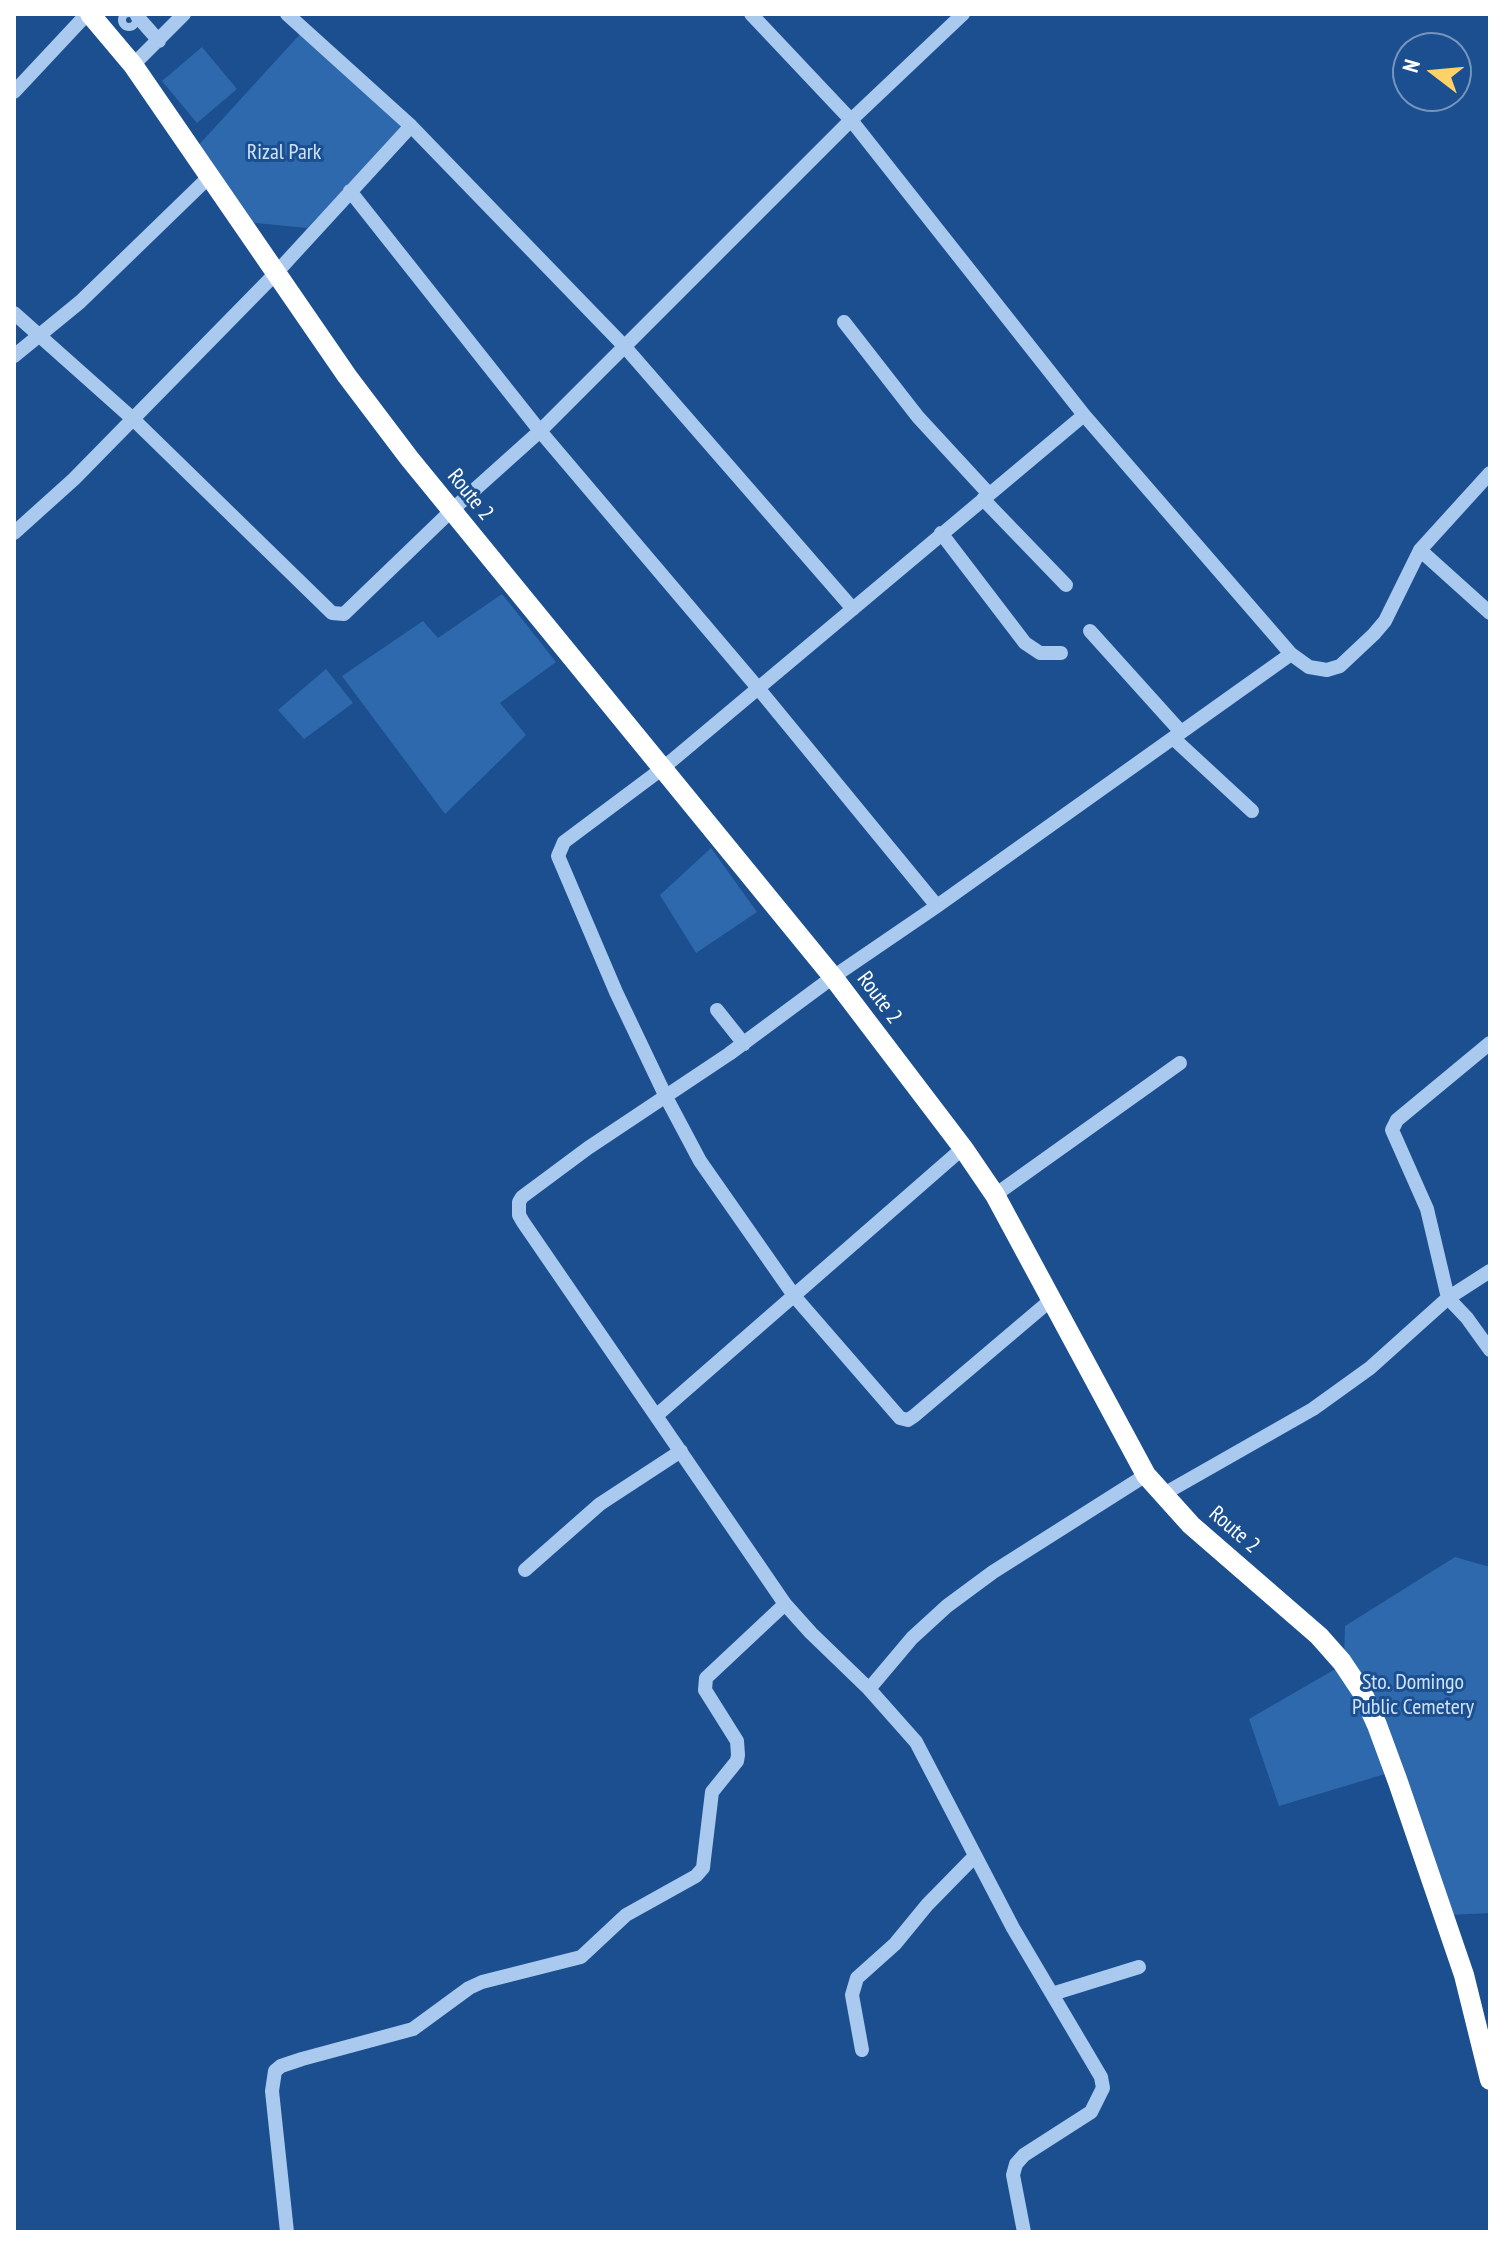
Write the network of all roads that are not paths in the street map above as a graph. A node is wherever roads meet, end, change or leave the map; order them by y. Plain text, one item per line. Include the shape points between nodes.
1 (88, 14) edge
2 (184, 14) edge
3 (287, 14) edge
4 (751, 14) edge
5 (963, 14) edge
6 (132, 19) edge
7 (160, 39) junction
8 (133, 65) junction
9 (14, 92) edge
10 (851, 120) junction
11 (411, 126) junction
12 (210, 176) junction
13 (350, 191) junction
14 (277, 272) junction
15 (14, 313) edge
16 (844, 322) dead end
17 (39, 338) junction
18 (625, 347) junction
19 (14, 356) edge
20 (1084, 415) junction
21 (133, 419) junction
22 (540, 431) junction
23 (1489, 476) edge
24 (986, 496) junction
25 (452, 510) junction
26 (14, 533) edge
27 (941, 533) junction
28 (1420, 550) junction
29 (1066, 585) dead end
30 (853, 609) junction
31 (1490, 613) edge
32 (1090, 631) dead end
33 (1061, 653) dead end
34 (1291, 654) junction
35 (758, 688) junction
36 (1177, 735) junction
37 (663, 768) junction
38 (1252, 811) dead end
39 (937, 906) junction
40 (833, 977) junction
41 (717, 1010) dead end
42 (1490, 1043) edge
43 (744, 1044) junction
44 (1180, 1063) dead end
45 (666, 1097) junction
46 (963, 1148) junction
47 (995, 1195) junction
48 (1490, 1271) edge
49 (795, 1297) junction
50 (1448, 1298) junction
51 (1052, 1299) junction
52 (1490, 1350) edge
53 (657, 1415) junction
54 (681, 1451) junction
55 (1146, 1475) junction
56 (1162, 1495) junction
57 (525, 1570) dead end
58 (785, 1604) junction
59 (869, 1689) junction
60 (975, 1856) junction
61 (1139, 1967) dead end
62 (1052, 1994) junction
63 (862, 2050) dead end
64 (1489, 2071) edge
65 (287, 2232) edge
66 (1024, 2232) edge

1 - 6 highway, Route 2
1 - 9 street
2 - 7 street
3 - 11 street
4 - 10 street
5 - 10 street
6 - 7 street
6 - 8 highway, Route 2
7 - 8 street
8 - 12 highway, Route 2
10 - 18 street
10 - 20 street
11 - 13 street
11 - 18 street
12 - 14 highway, Route 2
12 - 17 street
13 - 14 street
13 - 22 street
14 - 21 street
14 - 25 highway, Route 2 via 347,376
15 - 17 street
16 - 24 street
17 - 19 street
17 - 21 street
18 - 22 street
18 - 30 street
20 - 24 street
20 - 34 street
21 - 25 street via 336,615 344,614
21 - 26 street
22 - 25 street
22 - 35 street
23 - 28 street
24 - 27 street
24 - 29 street
25 - 37 highway, Route 2
27 - 30 street
27 - 33 street via 1025,643 1040,653
28 - 31 street
28 - 34 street via 1385,621 1340,666 1317,670
30 - 35 street
32 - 36 street
34 - 36 street
35 - 37 street
35 - 39 street
36 - 38 street
36 - 39 street
37 - 40 highway, Route 2
37 - 45 street via 564,842 558,856
39 - 40 street
40 - 43 street
40 - 46 highway, Route 2
41 - 43 street
42 - 50 street via 1397,1120 1392,1130 1427,1209
43 - 45 street
44 - 47 street
45 - 49 street via 700,1161
45 - 53 street via 522,1197 519,1210
46 - 47 highway, Route 2
46 - 49 street
47 - 51 highway, Route 2
48 - 50 street
49 - 51 street via 900,1418 908,1420
49 - 53 street
50 - 52 street
50 - 56 street via 1370,1368 1313,1409
51 - 55 highway, Route 2
53 - 54 street
54 - 57 street via 600,1504
54 - 58 street
55 - 56 highway, Route 2
55 - 59 street via 947,1606
56 - 64 highway, Route 2 via 1319,1636 1362,1692 1445,1916
58 - 59 street
58 - 65 street via 706,1678 705,1690 737,1741 738,1755 712,1792 703,1868 696,1876 626,1915 581,1957 482,1982 413,2029 275,2071 272,2091
59 - 60 street via 916,1742
60 - 62 street
60 - 63 street via 857,1978 852,1995
61 - 62 street
62 - 66 street via 1103,2088 1091,2112 1016,2164 1013,2175

